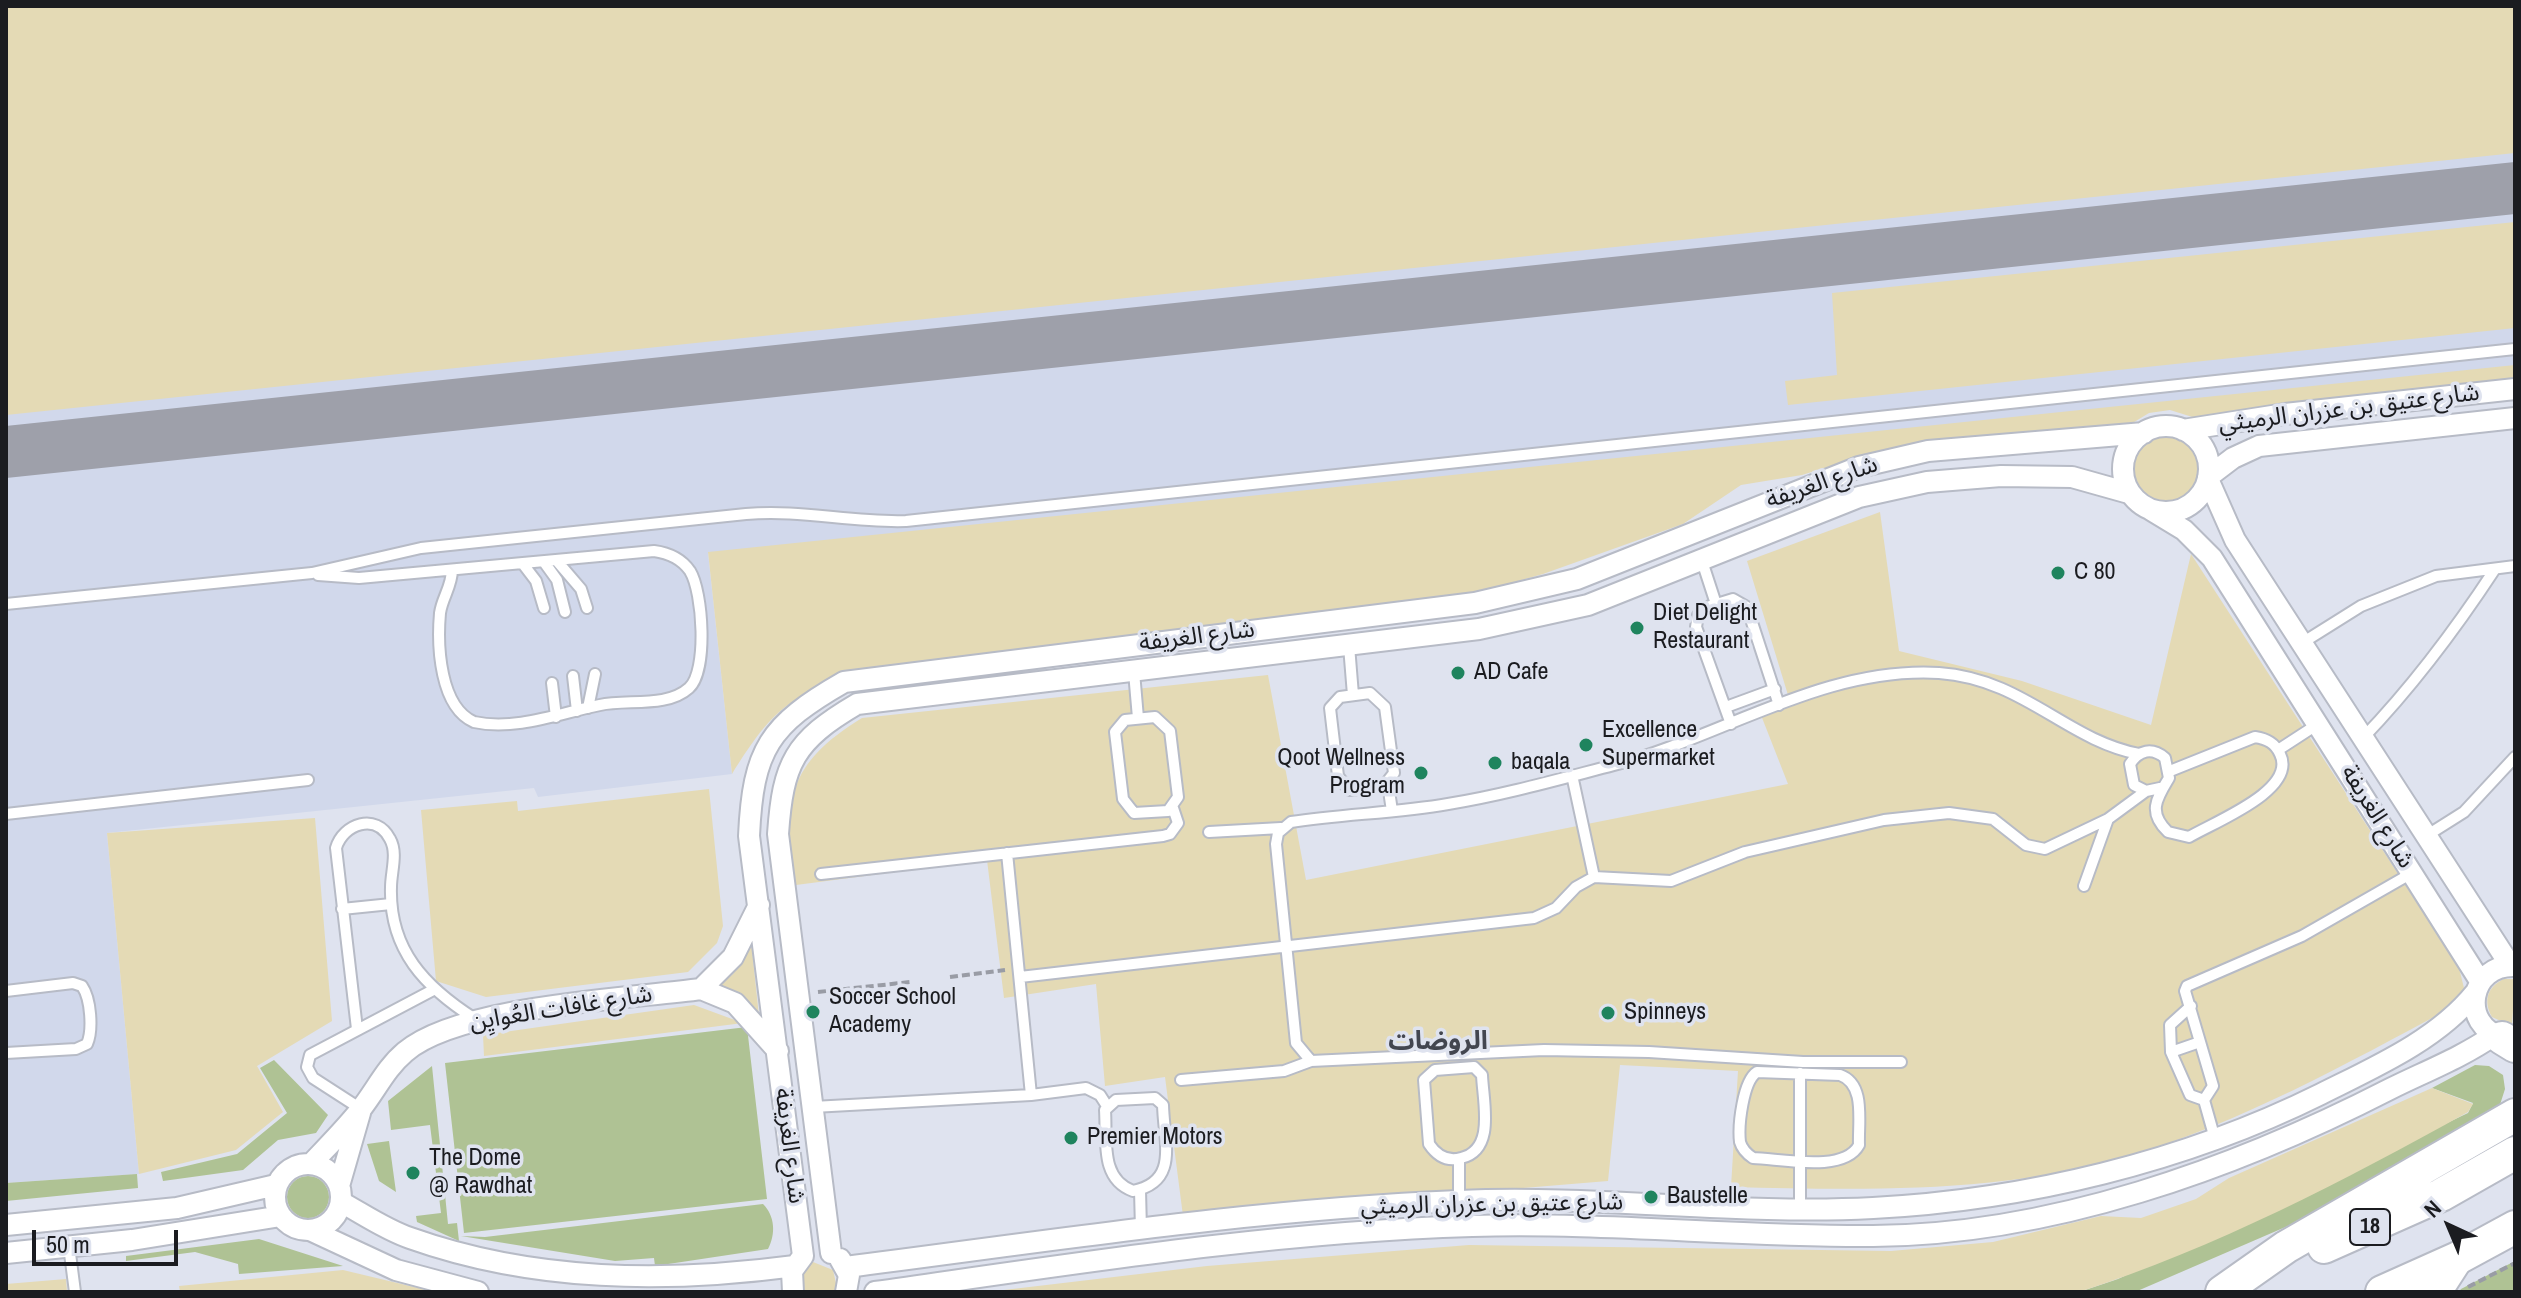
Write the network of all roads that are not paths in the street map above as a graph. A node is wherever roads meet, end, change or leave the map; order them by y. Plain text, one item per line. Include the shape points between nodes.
1 (2515, 349) edge
2 (2515, 389) edge
3 (2515, 418) edge
4 (2183, 430) junction
5 (2144, 433) junction
6 (2208, 478) junction
7 (2129, 493) junction
8 (2151, 510) junction
9 (1701, 558) junction
10 (557, 561) junction
11 (544, 562) junction
12 (523, 564) junction
13 (2515, 566) edge
14 (2495, 569) junction
15 (452, 570) junction
16 (312, 573) junction
17 (6, 604) edge
18 (1716, 604) junction
19 (544, 608) dead end
20 (587, 608) dead end
21 (565, 612) dead end
22 (2302, 643) junction
23 (1349, 646) junction
24 (1134, 672) junction
25 (595, 674) dead end
26 (573, 676) dead end
27 (552, 683) dead end
28 (1775, 689) junction
29 (1353, 695) junction
30 (1779, 705) junction
31 (1726, 707) junction
32 (582, 710) junction
33 (556, 717) junction
34 (1138, 718) junction
35 (1731, 724) junction
36 (2318, 724) junction
37 (2363, 738) junction
38 (2278, 750) junction
39 (2139, 754) junction
40 (2515, 757) edge
41 (2170, 771) junction
42 (1572, 775) junction
43 (308, 780) dead end
44 (1388, 784) junction
45 (2160, 788) junction
46 (2146, 791) junction
47 (1173, 808) junction
48 (1392, 811) junction
49 (6, 814) edge
50 (2108, 819) junction
51 (1281, 828) junction
52 (1209, 832) dead end
53 (2426, 836) junction
54 (1007, 853) junction
55 (2412, 873) junction
56 (821, 874) dead end
57 (1594, 877) junction
58 (2084, 886) dead end
59 (391, 904) junction
60 (759, 905) junction
61 (342, 909) junction
62 (1286, 944) junction
63 (2513, 965) edge
64 (1019, 973) junction
65 (2478, 987) junction
66 (435, 989) junction
67 (701, 989) junction
68 (6, 991) edge
69 (2191, 1006) junction
70 (475, 1019) junction
71 (357, 1029) junction
72 (2506, 1040) edge
73 (2200, 1042) junction
74 (778, 1051) junction
75 (1477, 1052) junction
76 (2171, 1052) junction
77 (6, 1053) edge
78 (1311, 1061) junction
79 (1901, 1062) dead end
80 (1477, 1068) junction
81 (1800, 1073) junction
82 (1181, 1080) dead end
83 (1031, 1095) junction
84 (2204, 1100) junction
85 (1107, 1106) junction
86 (813, 1107) junction
87 (361, 1109) junction
88 (2515, 1115) edge
89 (2215, 1139) junction
90 (2515, 1153) edge
91 (1459, 1159) junction
92 (1800, 1160) junction
93 (312, 1163) junction
94 (276, 1185) junction
95 (1140, 1190) junction
96 (340, 1194) junction
97 (1459, 1201) junction
98 (1800, 1208) junction
99 (281, 1216) junction
100 (6, 1225) edge
101 (2515, 1227) edge
102 (310, 1230) junction
103 (1141, 1230) junction
104 (69, 1246) junction
105 (6, 1253) edge
106 (2458, 1258) junction
107 (839, 1260) junction
108 (799, 1261) junction
109 (75, 1292) edge
110 (478, 1292) edge
111 (793, 1292) edge
112 (846, 1292) edge
113 (875, 1292) edge
114 (2221, 1292) edge
115 (2382, 1292) edge
116 (2436, 1292) edge

1 - 16 lane via 906,521 746,514 421,548
2 - 4 street, شارع عتيق بن عزران الرميثي
3 - 6 street, شارع عتيق بن عزران الرميثي via 2259,446
4 - 5 street via 2156,428
4 - 6 street via 2201,445
5 - 7 street via 2126,453 2124,480
5 - 60 street, شارع الغريفة via 1928,451 1859,467 1577,579 1475,603 844,682 800,707 768,742 751,785 749,836
6 - 8 street via 2202,492 2180,510
6 - 22 street, شارع الغريفة via 2235,540
7 - 8 street
7 - 9 street, شارع الغريفة via 2072,477 1927,482 1859,497
8 - 36 street, شارع الغريفة via 2184,530 2212,558
9 - 18 lane
9 - 23 street, شارع الغريفة via 1588,605 1479,629
10 - 11 lane
10 - 20 lane via 581,589
10 - 32 lane via 664,552 682,561 695,584 702,658 692,685 668,699
11 - 12 lane
11 - 21 lane via 557,580
12 - 15 lane
12 - 19 lane via 536,581
13 - 14 lane
14 - 22 lane via 2436,576 2361,606
14 - 37 lane via 2433,659
15 - 16 lane via 359,578
15 - 33 lane via 440,619 451,704 465,718 484,724
16 - 17 lane
18 - 28 lane via 1733,599 1747,607
18 - 31 lane via 1702,610 1696,627
22 - 37 street, شارع الغريفة
23 - 24 street, شارع الغريفة
23 - 29 lane
24 - 34 lane
24 - 86 street, شارع الغريفة via 857,704 820,725 795,754 781,788 778,834
25 - 32 lane
26 - 32 lane
27 - 33 lane
28 - 30 lane
28 - 31 lane
29 - 44 lane via 1370,693 1385,707 1394,773
29 - 44 lane via 1336,699 1330,708 1340,782 1362,791
30 - 35 lane
30 - 39 lane via 1867,678 1952,674 2019,694 2100,743
31 - 35 lane
32 - 33 lane
34 - 47 lane via 1155,717 1170,731 1178,797
34 - 47 lane via 1125,720 1115,732 1125,805 1147,815
35 - 42 lane via 1617,765
36 - 38 lane
36 - 55 street, شارع الغريفة
37 - 53 street, شارع الغريفة
38 - 41 lane via 2255,737
38 - 45 lane via 2283,767 2277,784 2189,837 2175,836 2163,827 2154,805
39 - 41 lane via 2160,753
39 - 46 lane via 2130,764 2130,778
40 - 53 lane via 2464,812
41 - 45 lane
42 - 48 lane via 1448,804
42 - 57 lane
43 - 49 lane
44 - 48 lane
45 - 46 lane
46 - 50 lane
47 - 54 lane via 1178,823 1163,836
48 - 51 lane via 1291,822
50 - 57 lane via 2037,850 1993,819 1949,813 1884,820 1745,852 1671,881
50 - 58 lane
51 - 52 lane
51 - 62 lane via 1276,844
53 - 63 street, شارع الغريفة
54 - 56 lane
54 - 64 lane
55 - 65 street, شارع الغريفة
55 - 69 lane via 2302,936 2190,984 2185,990
57 - 62 lane via 1556,908 1534,918
59 - 61 lane
59 - 61 lane via 393,844 381,828 362,823 345,831 336,848
59 - 66 lane via 401,948
60 - 67 street via 741,947
60 - 74 street, شارع الغريفة
61 - 71 lane
62 - 64 lane
62 - 78 lane via 1296,1043
63 - 65 street, شارع عتيق بن عزران الرميثي via 2499,967
64 - 83 lane
65 - 72 street, شارع الغريفة via 2477,1017
65 - 89 street, شارع عتيق بن عزران الرميثي via 2457,1014 2390,1059
66 - 70 lane
66 - 71 lane
67 - 70 street, شارع غافات العُوايِن
67 - 74 street via 735,1003
68 - 77 lane via 82,986 90,1033 87,1044 76,1049
69 - 73 lane
69 - 76 lane via 2170,1025
70 - 87 street, شارع غافات العُوايِن via 429,1035 406,1051
71 - 87 lane via 314,1051 307,1067 313,1078
72 - 113 street, شارع عتيق بن عزران الرميثي via 2210,1170 1991,1225 1876,1237 1591,1224 1415,1229 1128,1257
73 - 76 lane
73 - 84 lane via 2213,1086
74 - 108 street, شارع الغريفة
75 - 78 lane
75 - 79 lane via 1649,1052
75 - 80 lane
76 - 84 lane via 2190,1095
78 - 82 lane via 1284,1071
80 - 91 lane via 1482,1075 1484,1139 1477,1151
80 - 91 lane via 1435,1070 1424,1080 1429,1144 1443,1157
81 - 92 lane
81 - 92 lane via 1840,1075 1854,1084 1859,1145 1844,1160
81 - 92 lane via 1751,1076 1740,1142 1753,1158
83 - 85 lane via 1086,1088
83 - 86 lane
84 - 89 lane
85 - 95 lane via 1110,1175 1124,1188
85 - 95 lane via 1116,1100 1155,1098 1163,1105 1165,1170 1158,1182
86 - 107 street, شارع الغريفة
87 - 93 street, شارع غافات العُوايِن
87 - 96 street, شارع غافات العُوايِن
88 - 114 main road via 2286,1247
89 - 98 street, شارع عتيق بن عزران الرميثي via 2081,1178 1975,1198 1873,1208
90 - 114 main road, 18 via 2441,1195
91 - 97 lane
92 - 98 lane
93 - 94 street via 290,1168
93 - 96 street via 329,1171
94 - 99 street
94 - 100 street via 177,1208
95 - 103 lane
96 - 102 street via 327,1223
96 - 108 street via 409,1238 506,1265 587,1276 725,1276
97 - 98 street, شارع عتيق بن عزران الرميثي via 1583,1199
97 - 103 street, شارع عتيق بن عزران الرميثي
99 - 102 street
99 - 104 street
101 - 106 main road
102 - 110 street via 396,1270
103 - 107 street, شارع عتيق بن عزران الرميثي
104 - 105 street
104 - 109 lane
106 - 115 main road
106 - 116 street
107 - 108 street, شارع عتيق بن عزران الرميثي via 817,1251
107 - 112 street, شارع الغريفة
108 - 111 street, شارع الغريفة via 790,1279

